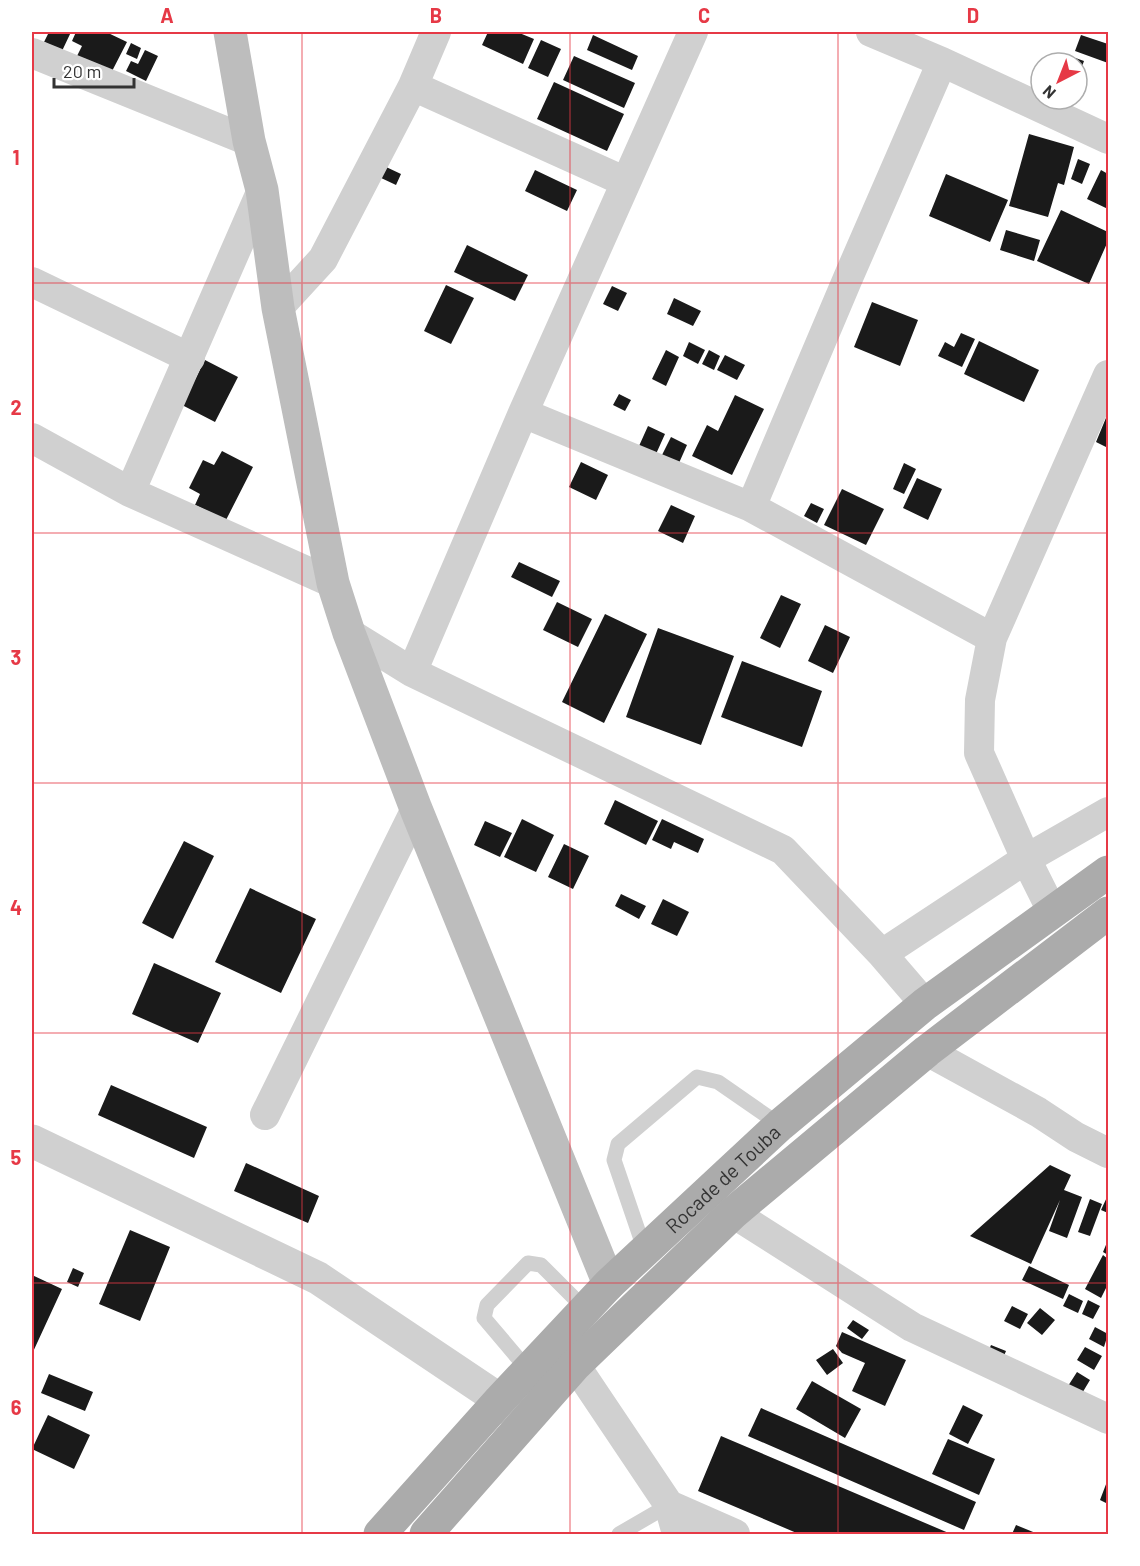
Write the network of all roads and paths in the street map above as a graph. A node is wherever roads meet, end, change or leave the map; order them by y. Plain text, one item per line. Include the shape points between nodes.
1 (230, 32) edge
2 (436, 32) edge
3 (693, 32) edge
4 (871, 32) edge
5 (32, 53) edge
6 (942, 62) junction
7 (413, 86) junction
8 (1108, 139) edge
9 (249, 141) junction
10 (626, 182) junction
11 (262, 190) junction
12 (32, 282) edge
13 (278, 308) junction
14 (190, 358) junction
15 (1108, 375) edge
16 (524, 413) junction
17 (32, 438) edge
18 (130, 492) junction
19 (751, 507) junction
20 (333, 583) junction
21 (349, 633) junction
22 (992, 638) junction
23 (412, 672) junction
24 (416, 809) junction
25 (1108, 812) edge
26 (1026, 859) junction
27 (1108, 872) edge
28 (1053, 913) junction
29 (1108, 913) edge
30 (882, 954) junction
31 (925, 1004) junction
32 (927, 1052) junction
33 (265, 1115) dead end
34 (780, 1125) junction
35 (32, 1141) edge
36 (1108, 1153) edge
37 (733, 1213) junction
38 (645, 1251) junction
39 (609, 1284) junction
40 (585, 1309) junction
41 (624, 1318) junction
42 (575, 1365) junction
43 (528, 1370) junction
44 (500, 1400) junction
45 (1108, 1419) edge
46 (525, 1422) junction
47 (669, 1505) junction
48 (380, 1534) edge
49 (426, 1534) edge
50 (619, 1534) edge
51 (677, 1534) edge
52 (735, 1534) edge

1 - 9 main road
2 - 7 street
3 - 10 street
4 - 6 street
5 - 9 street
6 - 8 street
6 - 19 street
7 - 10 street
7 - 13 street via 323,259
9 - 11 main road
10 - 16 street
11 - 13 main road
11 - 14 street
12 - 14 street
13 - 20 main road
14 - 18 street
15 - 22 street
16 - 19 street
16 - 23 street
17 - 18 street
18 - 20 street
19 - 22 street
20 - 21 main road
21 - 23 street
21 - 24 main road
22 - 26 street via 980,700 979,753
23 - 30 street via 783,850
24 - 33 street
24 - 39 main road
25 - 26 street
26 - 28 street
26 - 30 street
27 - 28 main road, Rocade de Touba
28 - 31 main road, Rocade de Touba
29 - 32 main road, Rocade de Touba
30 - 31 street
31 - 34 main road, Rocade de Touba
32 - 36 street
32 - 37 main road, Rocade de Touba
34 - 38 main road, Rocade de Touba
34 - 38 lane via 718,1082 698,1077 618,1144 614,1160
35 - 44 street via 318,1278
37 - 41 main road, Rocade de Touba
37 - 45 street via 912,1327
38 - 39 main road, Rocade de Touba
39 - 40 main road, Rocade de Touba
39 - 41 main road
40 - 43 main road, Rocade de Touba
40 - 43 lane via 541,1265 528,1263 487,1305 484,1318
41 - 42 main road, Rocade de Touba
42 - 46 main road, Rocade de Touba
42 - 47 street
43 - 44 main road, Rocade de Touba
44 - 46 street
44 - 48 main road, Rocade de Touba
46 - 49 main road, Rocade de Touba
47 - 50 lane
47 - 51 street
47 - 52 street

